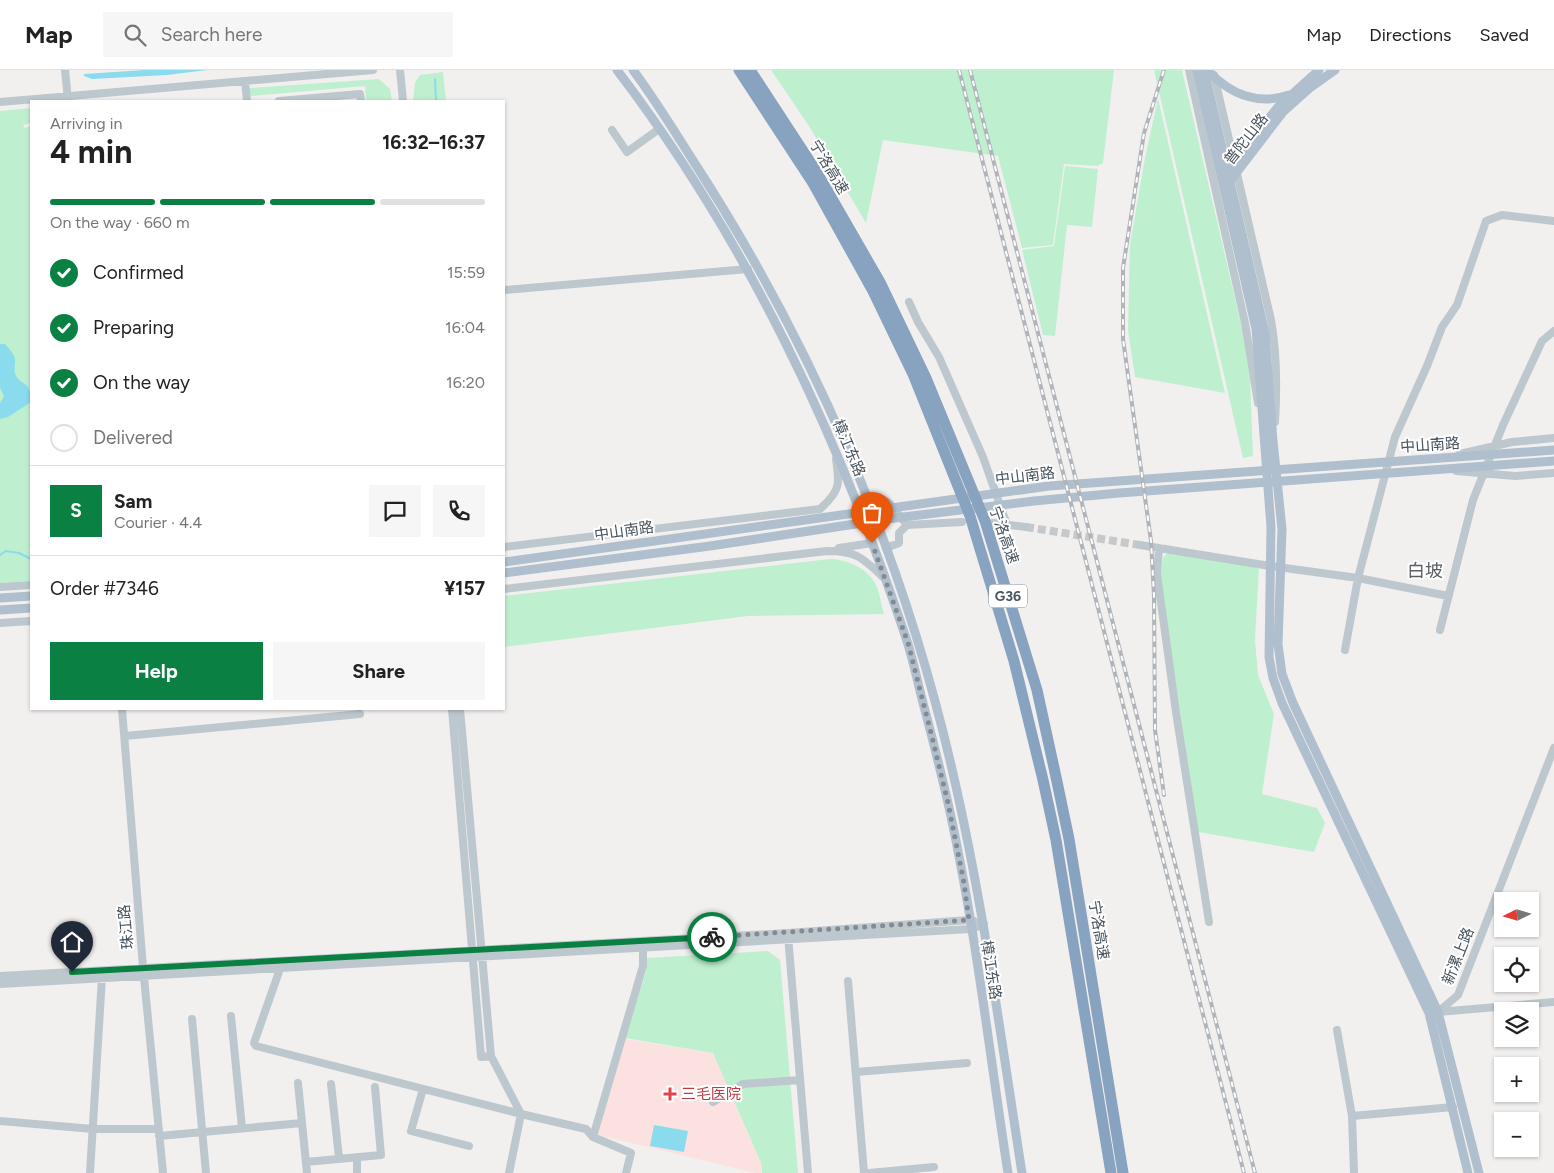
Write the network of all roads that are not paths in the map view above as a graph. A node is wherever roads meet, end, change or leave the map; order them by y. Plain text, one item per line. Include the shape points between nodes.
1 (65, 70) edge
2 (373, 70) edge
3 (400, 70) edge
4 (617, 70) edge
5 (633, 70) edge
6 (739, 70) edge
7 (750, 70) edge
8 (1189, 70) edge
9 (1196, 70) edge
10 (1206, 70) edge
11 (1319, 70) edge
12 (1334, 70) edge
13 (1214, 74) edge
14 (245, 81) junction
15 (1292, 94) junction
16 (67, 99) edge
17 (45, 100) edge
18 (246, 100) edge
19 (291, 100) edge
20 (361, 100) edge
21 (403, 100) edge
22 (30, 101) edge
23 (0, 102) edge
24 (659, 129) junction
25 (612, 130) dead end
26 (1234, 160) junction
27 (1227, 168) junction
28 (1237, 172) junction
29 (1222, 181) junction
30 (1554, 221) edge
31 (748, 269) junction
32 (505, 290) edge
33 (909, 302) dead end
34 (1554, 331) edge
35 (1554, 438) edge
36 (1269, 441) junction
37 (834, 447) junction
38 (1554, 450) edge
39 (1439, 458) junction
40 (1554, 460) edge
41 (1439, 470) junction
42 (1554, 473) edge
43 (868, 497) junction
44 (962, 522) dead end
45 (993, 523) dead end
46 (907, 525) junction
47 (1007, 525) junction
48 (1026, 527) tunnel mouth
49 (872, 543) junction
50 (1144, 546) tunnel mouth
51 (505, 547) edge
52 (886, 548) junction
53 (1158, 548) junction
54 (827, 551) junction
55 (505, 562) edge
56 (1270, 566) junction
57 (1280, 568) junction
58 (505, 573) edge
59 (884, 578) junction
60 (1358, 578) junction
61 (30, 585) edge
62 (0, 587) edge
63 (505, 589) edge
64 (30, 596) edge
65 (1448, 596) junction
66 (0, 598) edge
67 (30, 608) edge
68 (0, 610) edge
69 (30, 621) edge
70 (0, 623) edge
71 (1440, 630) dead end
72 (1345, 650) dead end
73 (122, 710) edge
74 (452, 710) edge
75 (460, 710) edge
76 (360, 714) dead end
77 (124, 736) junction
78 (1554, 748) edge
79 (1208, 922) dead end
80 (984, 924) junction
81 (970, 925) junction
82 (788, 937) junction
83 (643, 949) junction
84 (472, 953) junction
85 (481, 953) junction
86 (281, 966) junction
87 (144, 971) junction
88 (0, 976) edge
89 (102, 978) junction
90 (848, 981) dead end
91 (0, 984) edge
92 (1554, 1002) edge
93 (1433, 1013) junction
94 (231, 1016) dead end
95 (192, 1019) dead end
96 (1337, 1030) dead end
97 (491, 1056) junction
98 (967, 1063) dead end
99 (856, 1072) junction
100 (800, 1080) junction
101 (298, 1083) dead end
102 (331, 1084) dead end
103 (375, 1087) dead end
104 (423, 1089) junction
105 (713, 1102) dead end
106 (1453, 1107) junction
107 (521, 1114) junction
108 (1352, 1116) junction
109 (0, 1121) edge
110 (302, 1123) junction
111 (93, 1128) junction
112 (242, 1128) junction
113 (202, 1132) junction
114 (159, 1133) junction
115 (593, 1137) junction
116 (469, 1146) dead end
117 (358, 1157) junction
118 (339, 1158) junction
119 (306, 1162) junction
120 (934, 1167) dead end
121 (90, 1173) edge
122 (163, 1173) edge
123 (206, 1173) edge
124 (307, 1173) edge
125 (357, 1173) edge
126 (509, 1173) edge
127 (626, 1173) edge
128 (808, 1173) edge
129 (864, 1173) edge
130 (869, 1173) edge
131 (1008, 1173) edge
132 (1022, 1173) edge
133 (1111, 1173) edge
134 (1123, 1173) edge
135 (1354, 1173) edge
136 (1468, 1173) edge
137 (1479, 1173) edge

1 - 16 street
2 - 14 street
3 - 21 street
4 - 24 main road, 樟江东路
5 - 43 main road, 樟江东路 via 756,262 808,363
6 - 133 highway, 宁洛高速 / G36 via 813,183 872,291 913,374 970,516 1014,661 1056,840
7 - 134 highway, 宁洛高速 / G36 via 816,171 880,284 926,378 985,521 1037,690 1060,795
8 - 29 street
9 - 29 main road
10 - 13 main road
10 - 27 main road
11 - 15 main road, 普陀山路
12 - 28 main road, 普陀山路 via 1284,112
13 - 15 main road via 1241,95 1258,100
13 - 26 street
14 - 16 street
14 - 18 street
15 - 26 main road, 普陀山路 via 1278,106
16 - 17 street
19 - 20 street via 360,94
22 - 23 street
24 - 25 street via 627,152
24 - 31 main road, 樟江东路
26 - 27 main road, 普陀山路
26 - 28 street
27 - 29 main road, 普陀山路
28 - 29 main road, 普陀山路
28 - 36 street via 1274,334 1276,404
29 - 36 main road via 1256,329
30 - 60 street via 1502,214 1486,220 1457,305 1442,327 1395,437
31 - 32 street
31 - 37 main road, 樟江东路 via 780,328
33 - 47 street via 939,357 983,456
34 - 65 street via 1542,341 1473,500
35 - 39 street via 1512,442
36 - 56 main road
36 - 57 main road via 1282,529
37 - 49 main road, 樟江东路
37 - 51 street via 839,478 834,496 820,509
38 - 39 main road, 中山南路
39 - 55 main road, 中山南路 via 1049,486
40 - 41 main road, 中山南路
41 - 42 street via 1516,476
41 - 58 main road, 中山南路 via 1034,501
43 - 46 street via 879,496 886,500
43 - 52 main road, 樟江东路
44 - 46 street
45 - 47 street
46 - 52 street via 899,533 899,543
47 - 48 street
49 - 54 street
49 - 59 main road, 樟江东路
50 - 53 street
52 - 80 main road, 樟江东路 via 915,632 943,732
53 - 56 street
53 - 79 street via 1157,574
54 - 59 street via 854,554
54 - 63 street
56 - 57 street
56 - 93 main road via 1269,657 1282,703
57 - 60 street
57 - 93 main road via 1278,644 1282,674
59 - 81 main road, 樟江东路 via 908,643 931,733 948,803
60 - 65 street
60 - 72 street
61 - 62 street
64 - 66 main road
65 - 71 street
67 - 68 main road
69 - 70 street
73 - 77 street, 珠江路
74 - 84 street
75 - 85 street
76 - 77 street
77 - 87 street, 珠江路
78 - 93 street, 新漯上路 via 1458,995
80 - 81 street
80 - 132 main road, 樟江东路
81 - 82 street
81 - 131 main road, 樟江东路
82 - 83 street
82 - 85 street
82 - 100 street
83 - 85 street
83 - 115 street via 643,966
84 - 85 street
84 - 86 street
84 - 87 street
84 - 97 street via 481,1056
85 - 97 street
86 - 87 street
86 - 104 street via 254,1043 256,1046
87 - 88 street
87 - 89 street
87 - 114 street, 珠江路
89 - 91 street
89 - 111 street
90 - 99 street
92 - 93 street
93 - 106 main road
93 - 137 main road
94 - 112 street
95 - 113 street
96 - 108 street
97 - 107 street
98 - 99 street
99 - 129 street
100 - 105 street via 743,1084
100 - 128 street
101 - 110 street
102 - 118 street
103 - 117 street via 381,1155
104 - 107 street
104 - 116 street via 411,1131
106 - 108 street
106 - 136 main road
107 - 115 street via 586,1129
107 - 126 street
108 - 135 street
109 - 111 street
110 - 112 street
110 - 119 street
111 - 114 street
111 - 121 street
112 - 113 street
113 - 114 street
113 - 123 street
114 - 122 street, 珠江路
115 - 127 street via 631,1153
117 - 118 street
117 - 125 street
118 - 119 street
119 - 124 street
120 - 130 street

